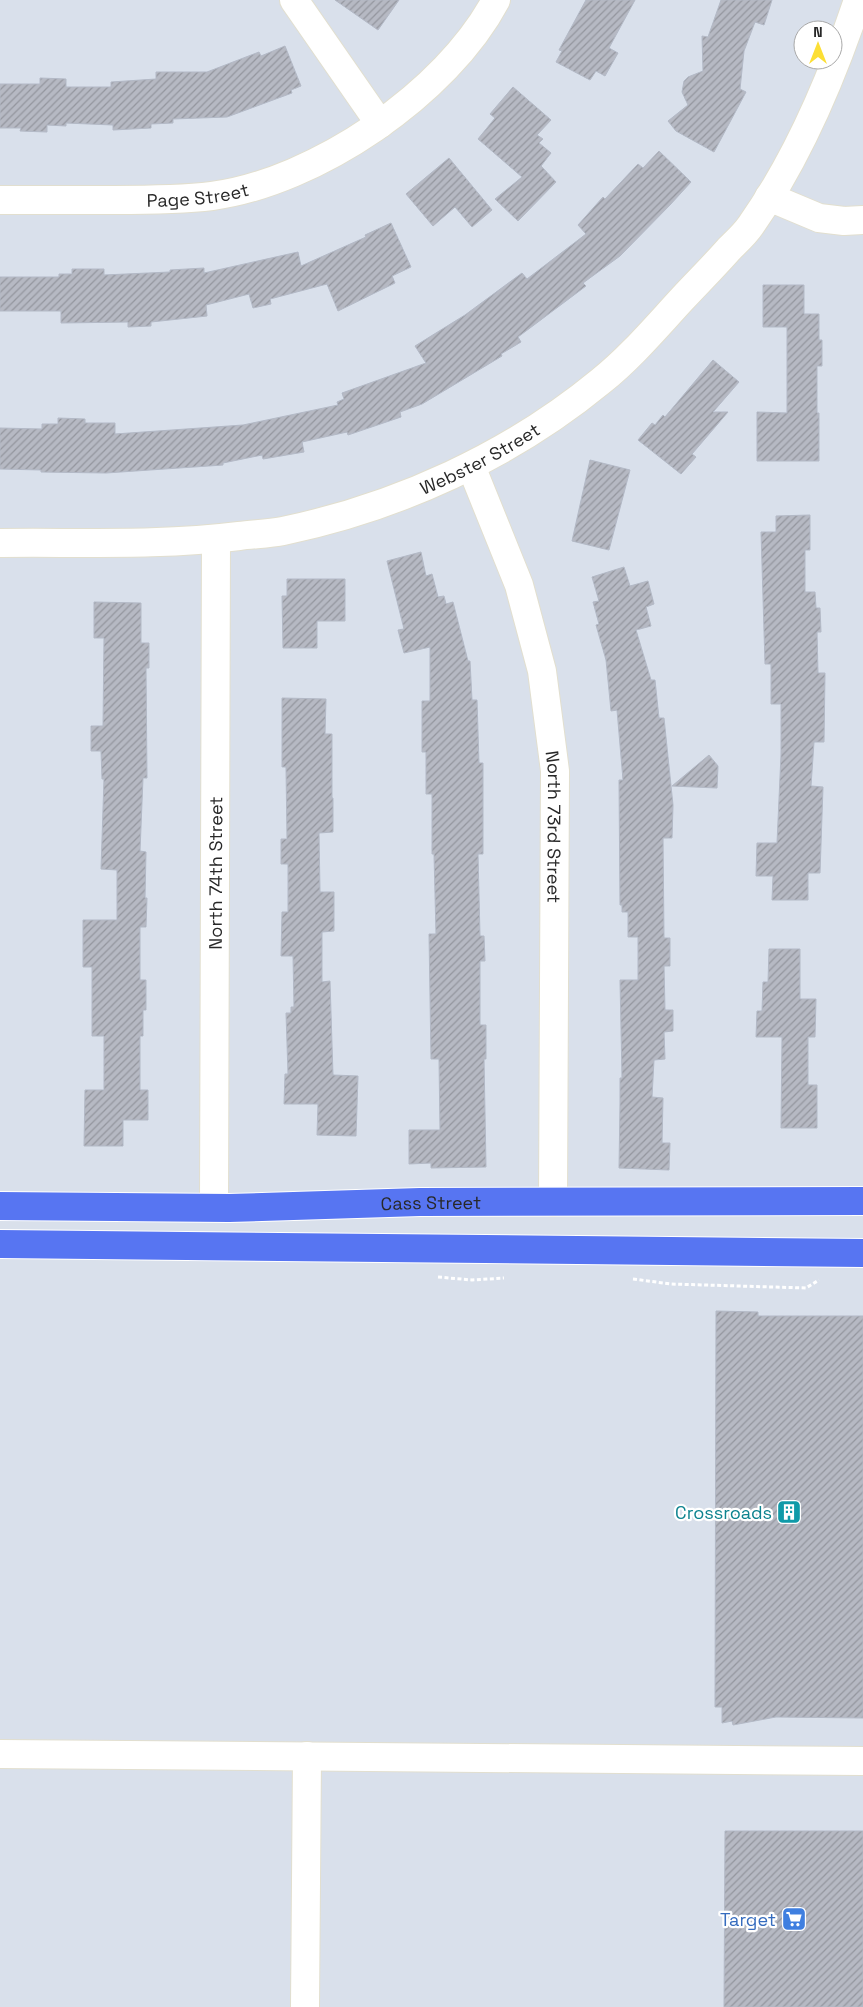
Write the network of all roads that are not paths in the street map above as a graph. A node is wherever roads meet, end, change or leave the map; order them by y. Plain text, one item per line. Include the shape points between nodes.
1 (294, 0) edge
2 (496, 0) edge
3 (858, 0) edge
4 (380, 124) junction
5 (769, 197) junction
6 (0, 200) edge
7 (863, 220) edge
8 (471, 466) junction
9 (216, 539) junction
10 (0, 543) edge
11 (863, 1201) edge
12 (553, 1202) junction
13 (0, 1206) edge
14 (214, 1208) junction
15 (0, 1244) edge
16 (863, 1253) edge
17 (0, 1754) edge
18 (307, 1756) junction
19 (863, 1761) edge
20 (305, 2007) edge

1 - 4 street
2 - 4 street via 460,51 415,98
3 - 5 street, Webster Street via 815,111
4 - 6 street, Page Street via 348,146 298,171 256,186 213,196 165,200
5 - 7 street via 819,218
5 - 8 street, Webster Street via 750,228 603,380 544,424
8 - 9 street, Webster Street via 414,492 346,516 280,531
8 - 12 street, North 73rd Street via 519,585 542,670 552,736 555,771
9 - 10 street, Webster Street
9 - 14 street, North 74th Street
11 - 12 main road, Cass Street
12 - 14 main road, Cass Street
13 - 14 main road, Cass Street
15 - 16 main road
17 - 18 street
18 - 19 street
18 - 20 street

